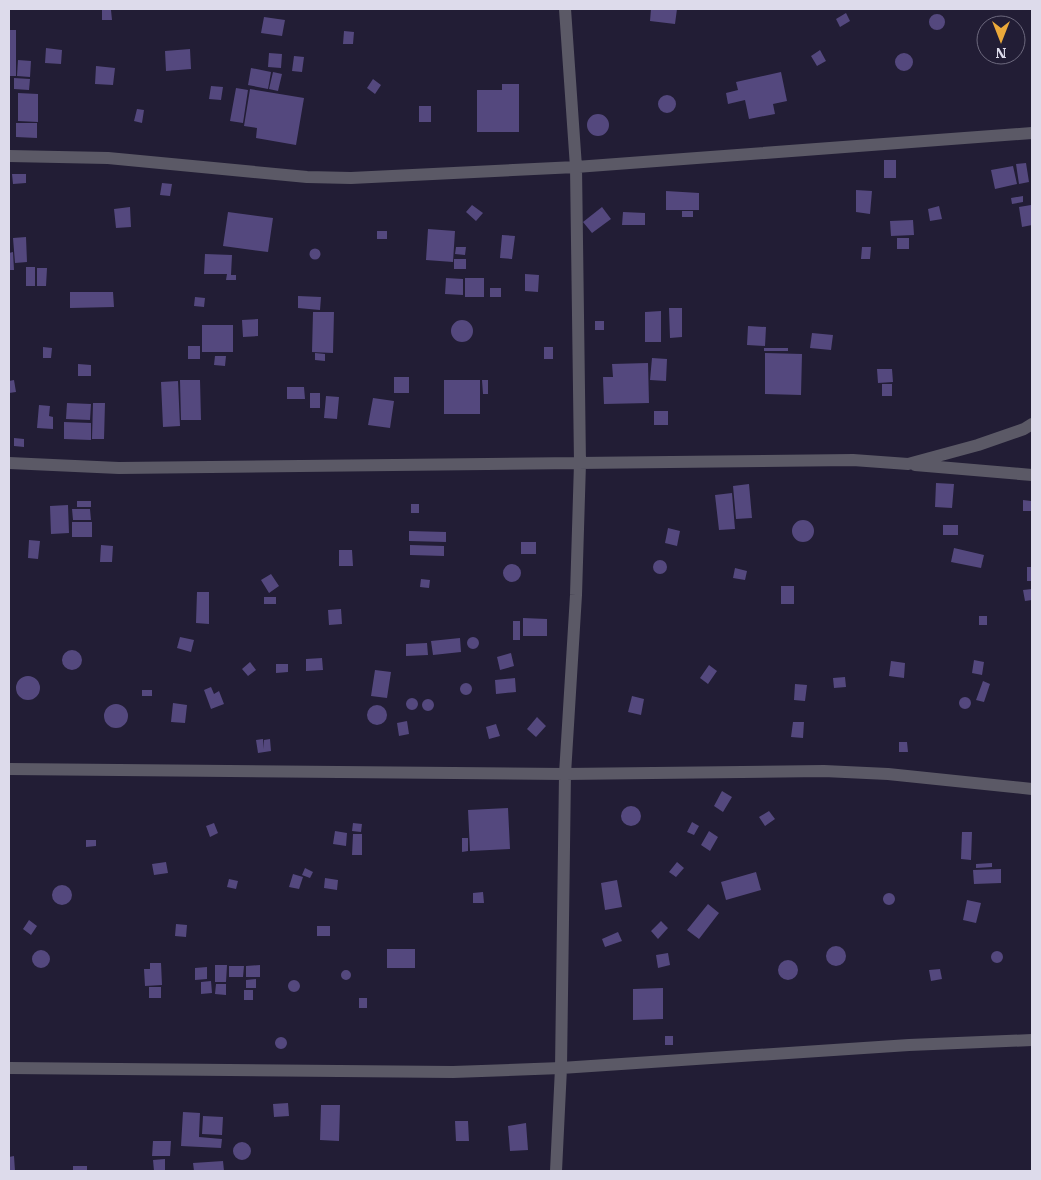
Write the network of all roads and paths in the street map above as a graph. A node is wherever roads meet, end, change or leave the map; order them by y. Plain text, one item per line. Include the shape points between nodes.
1 (565, 9) edge
2 (1032, 133) edge
3 (9, 156) edge
4 (576, 167) junction
5 (1032, 424) edge
6 (9, 463) edge
7 (580, 463) junction
8 (908, 464) junction
9 (1032, 475) edge
10 (9, 769) edge
11 (565, 774) junction
12 (1032, 790) edge
13 (1032, 1040) edge
14 (9, 1068) edge
15 (561, 1068) junction
16 (556, 1171) edge

1 - 4 street
2 - 4 street
3 - 4 street via 108,158 307,177 351,178
4 - 7 street
5 - 8 street via 978,445
6 - 7 street via 119,468
7 - 8 street via 853,460
7 - 11 street
8 - 9 street
10 - 11 street
11 - 12 street via 833,771
11 - 15 street
13 - 15 street via 909,1044
14 - 15 street via 443,1072
15 - 16 street

